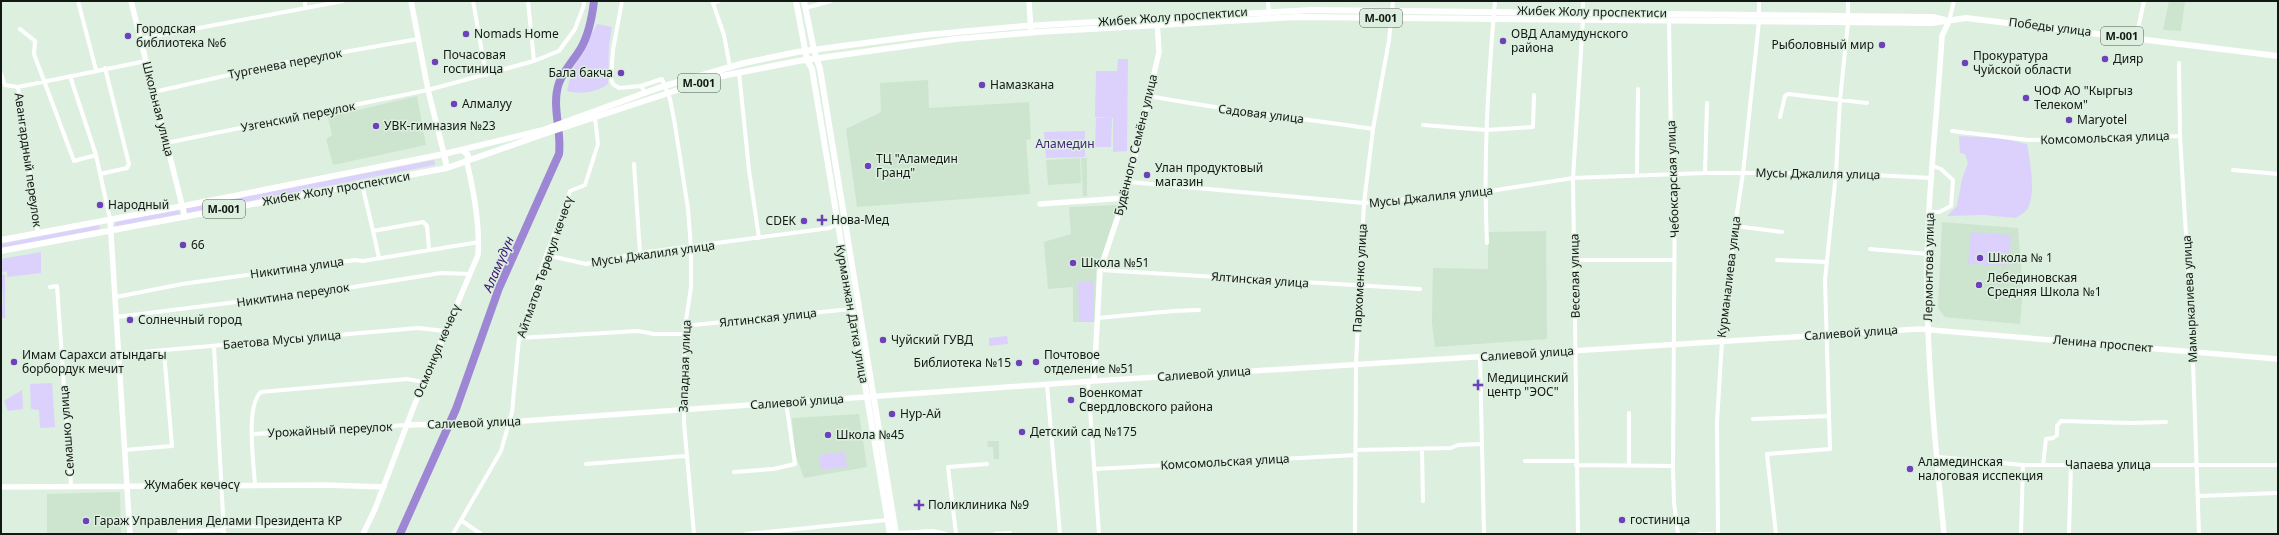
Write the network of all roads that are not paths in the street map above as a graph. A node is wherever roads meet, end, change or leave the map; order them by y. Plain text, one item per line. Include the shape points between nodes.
1 (78, 1) edge
2 (131, 1) edge
3 (305, 1) edge
4 (343, 1) edge
5 (412, 1) edge
6 (473, 1) edge
7 (528, 1) edge
8 (584, 1) edge
9 (622, 1) edge
10 (719, 1) edge
11 (796, 1) edge
12 (831, 1) edge
13 (1028, 1) edge
14 (1268, 1) edge
15 (1393, 1) edge
16 (1495, 1) edge
17 (1583, 1) edge
18 (1759, 1) edge
19 (1848, 1) edge
20 (1954, 1) edge
21 (2144, 1) edge
22 (804, 4) edge
23 (305, 8) junction
24 (1393, 10) junction
25 (1269, 11) junction
26 (1494, 11) junction
27 (1583, 12) junction
28 (1669, 13) junction
29 (1157, 18) junction
30 (1270, 18) junction
31 (1390, 18) junction
32 (1759, 18) junction
33 (1966, 18) joint
34 (1493, 19) junction
35 (1583, 19) junction
36 (1848, 19) junction
37 (1669, 20) junction
38 (1949, 21) junction
39 (1158, 25) junction
40 (20, 29) dead end
41 (1031, 29) junction
42 (2136, 38) junction
43 (140, 39) junction
44 (418, 39) junction
45 (814, 50) junction
46 (806, 51) junction
47 (2278, 56) edge
48 (816, 58) junction
49 (807, 60) junction
50 (146, 61) junction
51 (534, 61) junction
52 (2179, 63) dead end
53 (730, 67) junction
54 (105, 68) junction
55 (96, 70) junction
56 (739, 72) junction
57 (1, 74) edge
58 (486, 75) junction
59 (70, 76) junction
60 (45, 82) junction
61 (641, 86) junction
62 (18, 87) junction
63 (666, 89) junction
64 (1638, 89) dead end
65 (428, 90) junction
66 (154, 92) junction
67 (645, 93) junction
68 (1534, 95) dead end
69 (1149, 96) junction
70 (1840, 100) junction
71 (1707, 103) dead end
72 (1867, 103) dead end
73 (1780, 117) dead end
74 (595, 118) junction
75 (572, 123) junction
76 (1423, 125) dead end
77 (1373, 128) junction
78 (1486, 130) junction
79 (543, 132) junction
80 (1952, 132) dead end
81 (2180, 136) junction
82 (166, 143) junction
83 (462, 150) junction
84 (96, 154) junction
85 (444, 154) junction
86 (467, 163) junction
87 (634, 164) dead end
88 (1933, 166) junction
89 (447, 168) junction
90 (2233, 170) dead end
91 (1675, 173) junction
92 (1705, 173) junction
93 (1743, 173) junction
94 (1836, 173) junction
95 (100, 174) junction
96 (2278, 174) edge
97 (1636, 175) junction
98 (1573, 178) junction
99 (1932, 178) junction
100 (1129, 182) junction
101 (362, 184) junction
102 (1484, 192) junction
103 (1124, 198) junction
104 (1364, 203) junction
105 (1040, 204) dead end
106 (182, 206) junction
107 (1930, 212) junction
108 (185, 217) junction
109 (110, 219) junction
110 (837, 224) junction
111 (1734, 226) junction
112 (111, 230) junction
113 (373, 231) junction
114 (1782, 232) dead end
115 (38, 233) junction
116 (760, 238) junction
117 (1, 240) edge
118 (479, 242) junction
119 (1487, 243) dead end
120 (691, 248) junction
121 (429, 249) junction
122 (1870, 249) dead end
123 (1, 251) edge
124 (640, 253) junction
125 (1928, 254) junction
126 (546, 255) junction
127 (379, 258) junction
128 (1574, 260) junction
129 (1674, 260) junction
130 (1777, 260) dead end
131 (1827, 262) junction
132 (1100, 270) junction
133 (470, 274) junction
134 (1359, 286) junction
135 (50, 287) dead end
136 (1420, 289) dead end
137 (116, 297) junction
138 (851, 309) junction
139 (1199, 310) dead end
140 (117, 317) junction
141 (1098, 318) junction
142 (684, 326) junction
143 (1928, 329) junction
144 (445, 331) junction
145 (684, 334) junction
146 (1826, 334) junction
147 (519, 338) junction
148 (1722, 341) junction
149 (1673, 344) junction
150 (214, 347) junction
151 (1577, 350) junction
152 (164, 352) junction
153 (2192, 352) junction
154 (119, 354) junction
155 (1480, 358) junction
156 (2278, 359) edge
157 (1356, 364) junction
158 (1094, 381) junction
159 (424, 382) junction
160 (1088, 382) junction
161 (1047, 385) junction
162 (870, 397) junction
163 (786, 402) junction
164 (684, 410) junction
165 (1629, 413) dead end
166 (1829, 416) junction
167 (1753, 419) dead end
168 (508, 422) junction
169 (2166, 422) dead end
170 (408, 425) junction
171 (252, 434) junction
172 (1480, 444) junction
173 (1422, 449) junction
174 (125, 450) junction
175 (1356, 450) junction
176 (1356, 455) junction
177 (685, 456) junction
178 (1938, 457) junction
179 (1525, 461) dead end
180 (1576, 463) junction
181 (586, 464) dead end
182 (987, 464) dead end
183 (2023, 464) junction
184 (2043, 465) junction
185 (2071, 465) junction
186 (2196, 465) junction
187 (2278, 465) edge
188 (1629, 466) junction
189 (1673, 466) junction
190 (1094, 470) junction
191 (734, 472) dead end
192 (220, 485) junction
193 (255, 485) junction
194 (71, 486) junction
195 (127, 486) junction
196 (1, 487) edge
197 (384, 487) junction
198 (2278, 493) edge
199 (2198, 496) junction
200 (1423, 501) dead end
201 (887, 520) junction
202 (462, 521) junction
203 (285, 526) dead end
204 (223, 530) edge
205 (179, 531) dead end
206 (1010, 533) dead end
207 (130, 534) edge
208 (363, 534) edge
209 (453, 534) edge
210 (481, 534) edge
211 (694, 534) edge
212 (746, 534) edge
213 (894, 534) edge
214 (946, 534) edge
215 (956, 534) edge
216 (995, 534) edge
217 (1060, 534) edge
218 (1099, 534) edge
219 (1355, 534) edge
220 (1484, 534) edge
221 (1578, 534) edge
222 (1678, 534) edge
223 (1699, 534) edge
224 (1712, 534) edge
225 (1718, 534) edge
226 (1776, 534) edge
227 (1944, 534) edge
228 (2020, 534) edge
229 (2069, 534) edge
230 (2199, 534) edge

1 - 55 street
2 - 43 main road, Школьная улица
3 - 23 street
4 - 23 street
5 - 44 main road
6 - 58 street
7 - 51 street
8 - 51 street, Узгенский переулок via 575,29 559,50
9 - 61 street via 613,50 611,79 619,88
10 - 53 street via 713,3 724,35
11 - 46 main road, Курманжан Датка улица
12 - 22 street
13 - 41 main road
14 - 25 street
15 - 24 street, Пархоменко улица
16 - 26 street
17 - 27 street
18 - 32 street, Курманалиева улица
19 - 36 street
20 - 38 street, Лермонтова улица
21 - 42 street
22 - 45 main road, Курманжан Датка улица
23 - 43 street
24 - 25 main road, Жибек Жолу проспектиси / М-001
24 - 26 main road, Жибек Жолу проспектиси / М-001
24 - 31 street, Пархоменко улица
25 - 29 main road, Жибек Жолу проспектиси / М-001
25 - 30 street
26 - 27 main road, Жибек Жолу проспектиси / М-001
26 - 34 street
27 - 28 main road, Жибек Жолу проспектиси / М-001
28 - 32 main road, Жибек Жолу проспектиси / М-001
28 - 37 street, Чебоксарская улица
29 - 39 main road, Будённого Семёна улица
29 - 41 main road, Жибек Жолу проспектиси / М-001
30 - 31 main road, Жибек Жолу проспектиси / М-001
30 - 39 main road, Жибек Жолу проспектиси / М-001
31 - 34 main road, Жибек Жолу проспектиси / М-001
31 - 77 street, Пархоменко улица via 1389,40
32 - 36 main road, Жибек Жолу проспектиси / М-001
32 - 37 main road, Жибек Жолу проспектиси / М-001
32 - 93 street, Курманалиева улица
33 - 38 main road, Жибек Жолу проспектиси / М-001
33 - 42 main road, Победы улица / М-001
34 - 35 main road, Жибек Жолу проспектиси / М-001
34 - 78 street
35 - 37 main road, Жибек Жолу проспектиси / М-001
35 - 98 street, Веселая улица
36 - 38 main road, Жибек Жолу проспектиси / М-001 via 1932,23
36 - 70 street
37 - 91 street, Чебоксарская улица via 1671,140
38 - 88 main road, Лермонтова улица via 1942,36
39 - 41 main road, Жибек Жолу проспектиси / М-001
39 - 69 main road, Будённого Семёна улица via 1159,52
40 - 60 street via 35,41 34,52
41 - 45 main road, Жибек Жолу проспектиси / М-001 via 925,35
41 - 48 main road, Жибек Жолу проспектиси / М-001
42 - 47 main road, Победы улица / М-001
43 - 50 main road, Школьная улица
44 - 65 main road
44 - 66 street, Тургенева переулок via 281,63
45 - 46 main road, Жибек Жолу проспектиси / М-001
45 - 48 main road, Курманжан Датка улица
46 - 49 main road, Курманжан Датка улица
46 - 53 main road, М-001
48 - 49 main road, Жибек Жолу проспектиси / М-001
48 - 162 main road, Курманжан Датка улица via 820,69
49 - 56 main road, М-001
49 - 110 main road, Курманжан Датка улица via 812,69
50 - 54 street
50 - 66 main road, Школьная улица
51 - 58 street, Узгенский переулок
52 - 81 street, Мамыркалиева улица
53 - 63 main road, М-001
54 - 55 street
54 - 95 street via 129,164 127,168
55 - 59 street
56 - 63 main road, М-001
56 - 116 street via 749,170
57 - 62 street via 5,85
58 - 65 street, Узгенский переулок
59 - 60 street
59 - 84 street
60 - 62 street
60 - 84 street via 74,161
61 - 63 street via 662,79
61 - 67 street
62 - 115 street, Авангардный переулок
63 - 67 main road, М-001
63 - 74 main road, М-001
63 - 120 street, Западная улица via 675,125 688,209
64 - 97 street
65 - 82 street, Узгенский переулок
65 - 85 main road
66 - 82 main road, Школьная улица
67 - 75 main road, М-001
68 - 78 street via 1532,127
69 - 77 street, Садовая улица via 1212,108
69 - 100 main road, Будённого Семёна улица
70 - 72 street
70 - 73 street via 1787,94
70 - 94 street
71 - 92 street
74 - 75 main road, М-001
74 - 126 street, Айтматов Төрөкул көчөсү via 598,144 585,185 570,191
75 - 79 main road, Жибек Жолу проспектиси / М-001
76 - 78 street
77 - 104 street, Пархоменко улица
78 - 102 street
79 - 83 main road, Жибек Жолу проспектиси / М-001
79 - 86 main road, Жибек Жолу проспектиси / М-001
80 - 81 street, Комсомольская улица via 2029,140
81 - 153 street, Мамыркалиева улица
82 - 106 main road, Школьная улица
83 - 85 main road, Жибек Жолу проспектиси / М-001
83 - 86 main road via 468,155
84 - 95 street
85 - 89 main road
85 - 106 main road, Жибек Жолу проспектиси / М-001
86 - 89 main road, Жибек Жолу проспектиси
86 - 118 main road, Осмонкул көчөсү
87 - 124 street
88 - 99 main road, Лермонтова улица
88 - 107 street via 1953,180 1952,206 1939,212
89 - 101 main road, Жибек Жолу проспектиси / М-001
90 - 96 street
91 - 92 street, Мусы Джалиля улица
91 - 97 street, Мусы Джалиля улица
91 - 129 street, Чебоксарская улица
92 - 93 street, Мусы Джалиля улица
93 - 94 street, Мусы Джалиля улица
93 - 111 street, Курманалиева улица
94 - 99 street, Мусы Джалиля улица
94 - 131 street
95 - 109 street
97 - 98 street, Мусы Джалиля улица
98 - 102 street, Мусы Джалиля улица
98 - 128 street, Веселая улица
99 - 107 main road, Лермонтова улица
100 - 103 main road, Будённого Семёна улица
100 - 104 street, Мусы Джалиля улица
101 - 108 main road, Жибек Жолу проспектиси / М-001
101 - 113 street
102 - 104 street, Мусы Джалиля улица
102 - 119 street
103 - 105 main road
103 - 132 main road, Будённого Семёна улица
104 - 134 street, Пархоменко улица
106 - 108 main road, Школьная улица
106 - 109 main road, Жибек Жолу проспектиси / М-001
107 - 125 main road, Лермонтова улица
108 - 112 main road, Жибек Жолу проспектиси / М-001
109 - 112 main road
109 - 115 main road, Жибек Жолу проспектиси / М-001
110 - 116 street, Мусы Джалиля улица via 830,228
110 - 138 main road, Курманжан Датка улица
111 - 114 street
111 - 148 street, Курманалиева улица
112 - 123 main road, Жибек Жолу проспектиси / М-001
112 - 137 main road
113 - 121 street via 423,222 427,226
113 - 127 street
115 - 117 main road, Жибек Жолу проспектиси / М-001
116 - 120 street, Мусы Джалиля улица
118 - 121 street, Никитина улица
118 - 133 main road, Осмонкул көчөсү via 478,255
120 - 124 street, Мусы Джалиля улица
120 - 142 street, Западная улица via 691,287
121 - 127 street, Никитина улица
122 - 125 street
124 - 126 street, Мусы Джалиля улица via 586,264
125 - 143 main road, Лермонтова улица
126 - 147 street, Айтматов Төрөкул көчөсү
127 - 137 street, Никитина улица via 182,284
128 - 129 street
128 - 151 street, Веселая улица
129 - 149 street, Чебоксарская улица
130 - 131 street
131 - 146 street
132 - 134 street, Ялтинская улица
132 - 141 main road, Будённого Семёна улица
133 - 140 street, Никитина переулок via 441,273 347,288
133 - 144 main road, Осмонкул көчөсү
134 - 136 street, Ялтинская улица
134 - 157 street, Пархоменко улица
135 - 194 street, Семашко улица via 57,286
137 - 140 main road
138 - 142 street, Ялтинская улица
138 - 162 main road, Курманжан Датка улица
139 - 141 street
140 - 154 main road
141 - 158 main road, Будённого Семёна улица
142 - 145 street, Западная улица
143 - 146 main road, Салиевой улица
143 - 153 main road, Ленина проспект
143 - 178 main road, Лермонтова улица
144 - 150 street, Баетова Мусы улица via 418,328
144 - 159 main road, Осмонкул көчөсү
145 - 147 street via 638,331
145 - 164 street, Западная улица
146 - 148 main road, Салиевой улица
146 - 166 street
147 - 168 street, Айтматов Төрөкул көчөсү via 512,412
148 - 149 main road, Салиевой улица
148 - 225 street, Курманалиева улица via 1717,422
149 - 151 main road, Салиевой улица
149 - 189 street, Чебоксарская улица
150 - 152 street, Баетова Мусы улица
150 - 192 street
151 - 155 main road, Салиевой улица
151 - 180 street, Веселая улица
152 - 154 street, Баетова Мусы улица
152 - 174 street via 172,446
153 - 156 main road, Ленина проспект
153 - 186 street, Мамыркалиева улица
154 - 174 main road
155 - 157 main road, Салиевой улица
155 - 172 street
157 - 158 main road, Салиевой улица
157 - 175 street, Пархоменко улица
158 - 160 main road, Салиевой улица
159 - 170 main road, Осмонкул көчөсү
159 - 171 street via 407,379 261,392 256,396
160 - 161 main road, Салиевой улица
160 - 190 street
161 - 162 main road, Салиевой улица
161 - 217 street
162 - 163 main road, Салиевой улица
162 - 201 main road, Курманжан Датка улица
162 - 213 main road, Курманжан Датка улица
163 - 164 main road, Салиевой улица
163 - 191 street via 795,464
164 - 168 main road, Салиевой улица
164 - 177 street, Западная улица
165 - 188 street
166 - 167 street
166 - 226 street via 1830,449 1767,454
168 - 170 main road, Салиевой улица
168 - 202 street, Айтматов Төрөкул көчөсү via 502,451
169 - 184 street via 2061,421 2057,426 2057,435 2046,439
170 - 171 street, Урожайный переулок
170 - 197 main road, Осмонкул көчөсү
171 - 193 street
172 - 173 street
172 - 220 street
173 - 175 street
173 - 200 street
174 - 195 main road
175 - 176 street, Пархоменко улица
176 - 190 street, Комсомольская улица
176 - 219 street, Пархоменко улица
177 - 181 street
177 - 211 street, Западная улица
178 - 183 street, Чапаева улица
178 - 227 main road, Лермонтова улица
179 - 180 street
180 - 188 street
180 - 221 street, Веселая улица
182 - 215 street via 948,467
183 - 184 street, Чапаева улица
183 - 228 street
184 - 185 street, Чапаева улица
185 - 186 street, Чапаева улица
185 - 229 street
186 - 187 street, Чапаева улица
186 - 199 street, Мамыркалиева улица
188 - 189 street
189 - 222 street, Чебоксарская улица
190 - 218 street
192 - 193 main road, Жумабек көчөсү
192 - 195 main road, Жумабек көчөсү
192 - 204 street
193 - 197 main road, Жумабек көчөсү
194 - 195 main road, Жумабек көчөсү
194 - 196 main road, Жумабек көчөсү
195 - 207 main road
197 - 208 main road, Осмонкул көчөсү
198 - 199 street
199 - 230 street, Мамыркалиева улица
201 - 212 street
201 - 213 main road, Курманжан Датка улица
202 - 209 street, Айтматов Төрөкул көчөсү
202 - 210 street
203 - 204 street
204 - 205 street
206 - 216 street
213 - 214 street via 933,531
223 - 224 street

